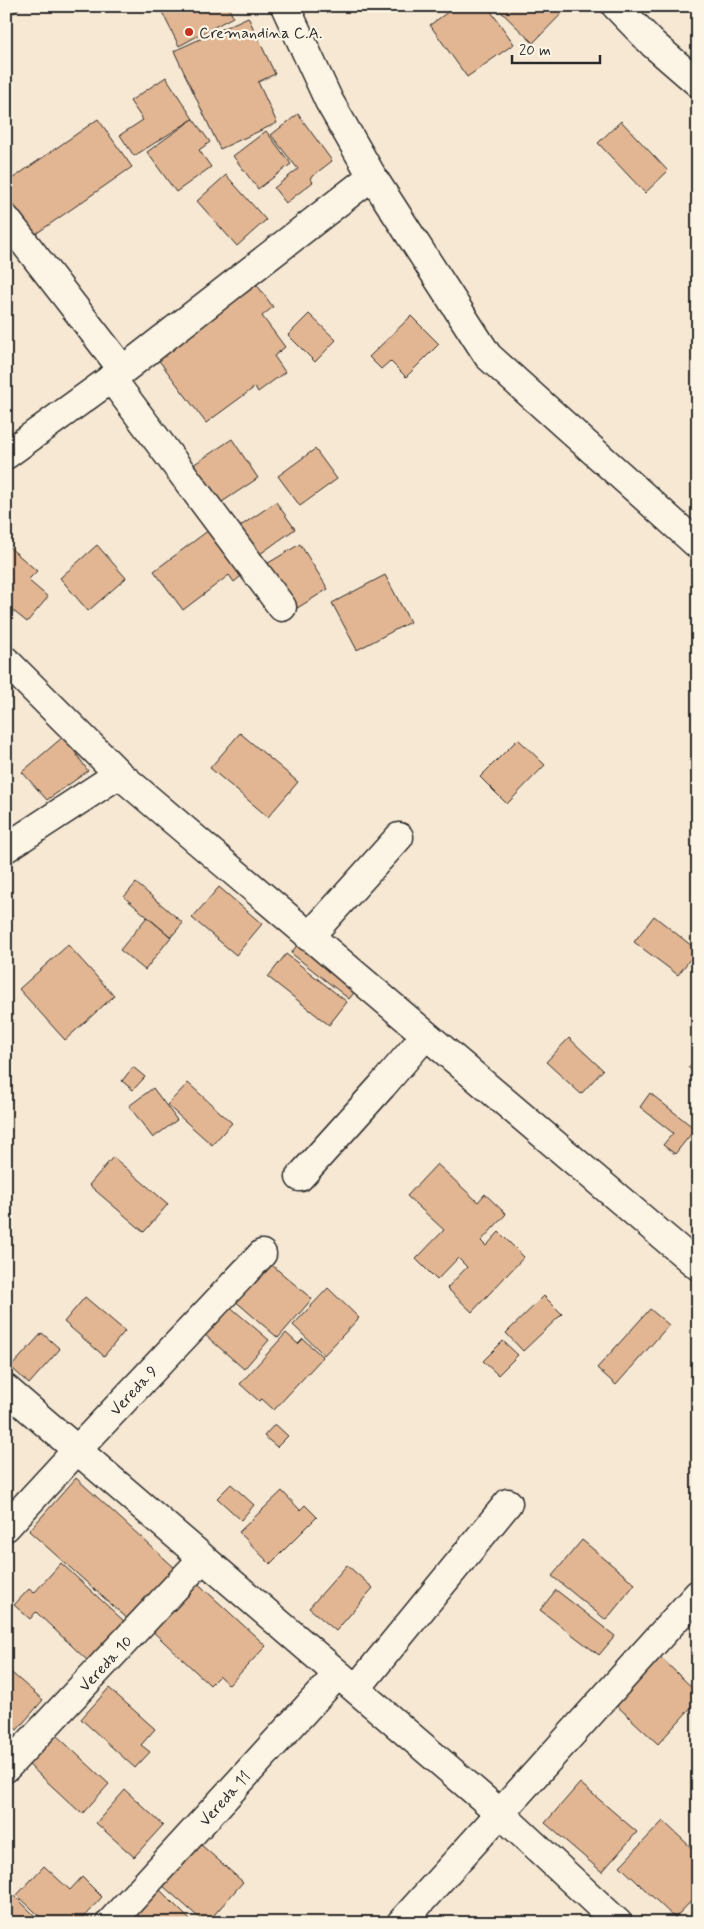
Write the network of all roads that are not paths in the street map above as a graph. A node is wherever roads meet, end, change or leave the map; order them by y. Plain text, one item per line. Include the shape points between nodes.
1 (285, 6) edge
2 (616, 6) edge
3 (698, 83) edge
4 (372, 176) junction
5 (6, 220) edge
6 (117, 374) junction
7 (6, 455) edge
8 (698, 545) edge
9 (282, 607) dead end
10 (6, 661) edge
11 (119, 774) junction
12 (399, 837) dead end
13 (6, 848) edge
14 (309, 938) junction
15 (425, 1036) junction
16 (300, 1177) dead end
17 (262, 1254) dead end
18 (698, 1266) edge
19 (6, 1389) edge
20 (76, 1450) junction
21 (508, 1503) dead end
22 (6, 1527) edge
23 (203, 1558) junction
24 (698, 1594) edge
25 (347, 1682) junction
26 (6, 1768) edge
27 (500, 1813) junction
28 (110, 1923) edge
29 (401, 1923) edge
30 (618, 1923) edge

1 - 4 street via 329,101
2 - 3 street
4 - 6 street
4 - 8 street via 488,356
5 - 6 street
6 - 7 street
6 - 9 street
10 - 11 street
11 - 13 street
11 - 14 street
12 - 14 street
14 - 15 street
15 - 16 street
15 - 18 street
17 - 20 street, Vereda 9
19 - 20 street
20 - 22 street, Vereda 9
20 - 23 street
21 - 25 street, Vereda 11
23 - 25 street
23 - 26 street, Vereda 10
24 - 27 street
25 - 27 street
25 - 28 street, Vereda 11
27 - 29 street
27 - 30 street

